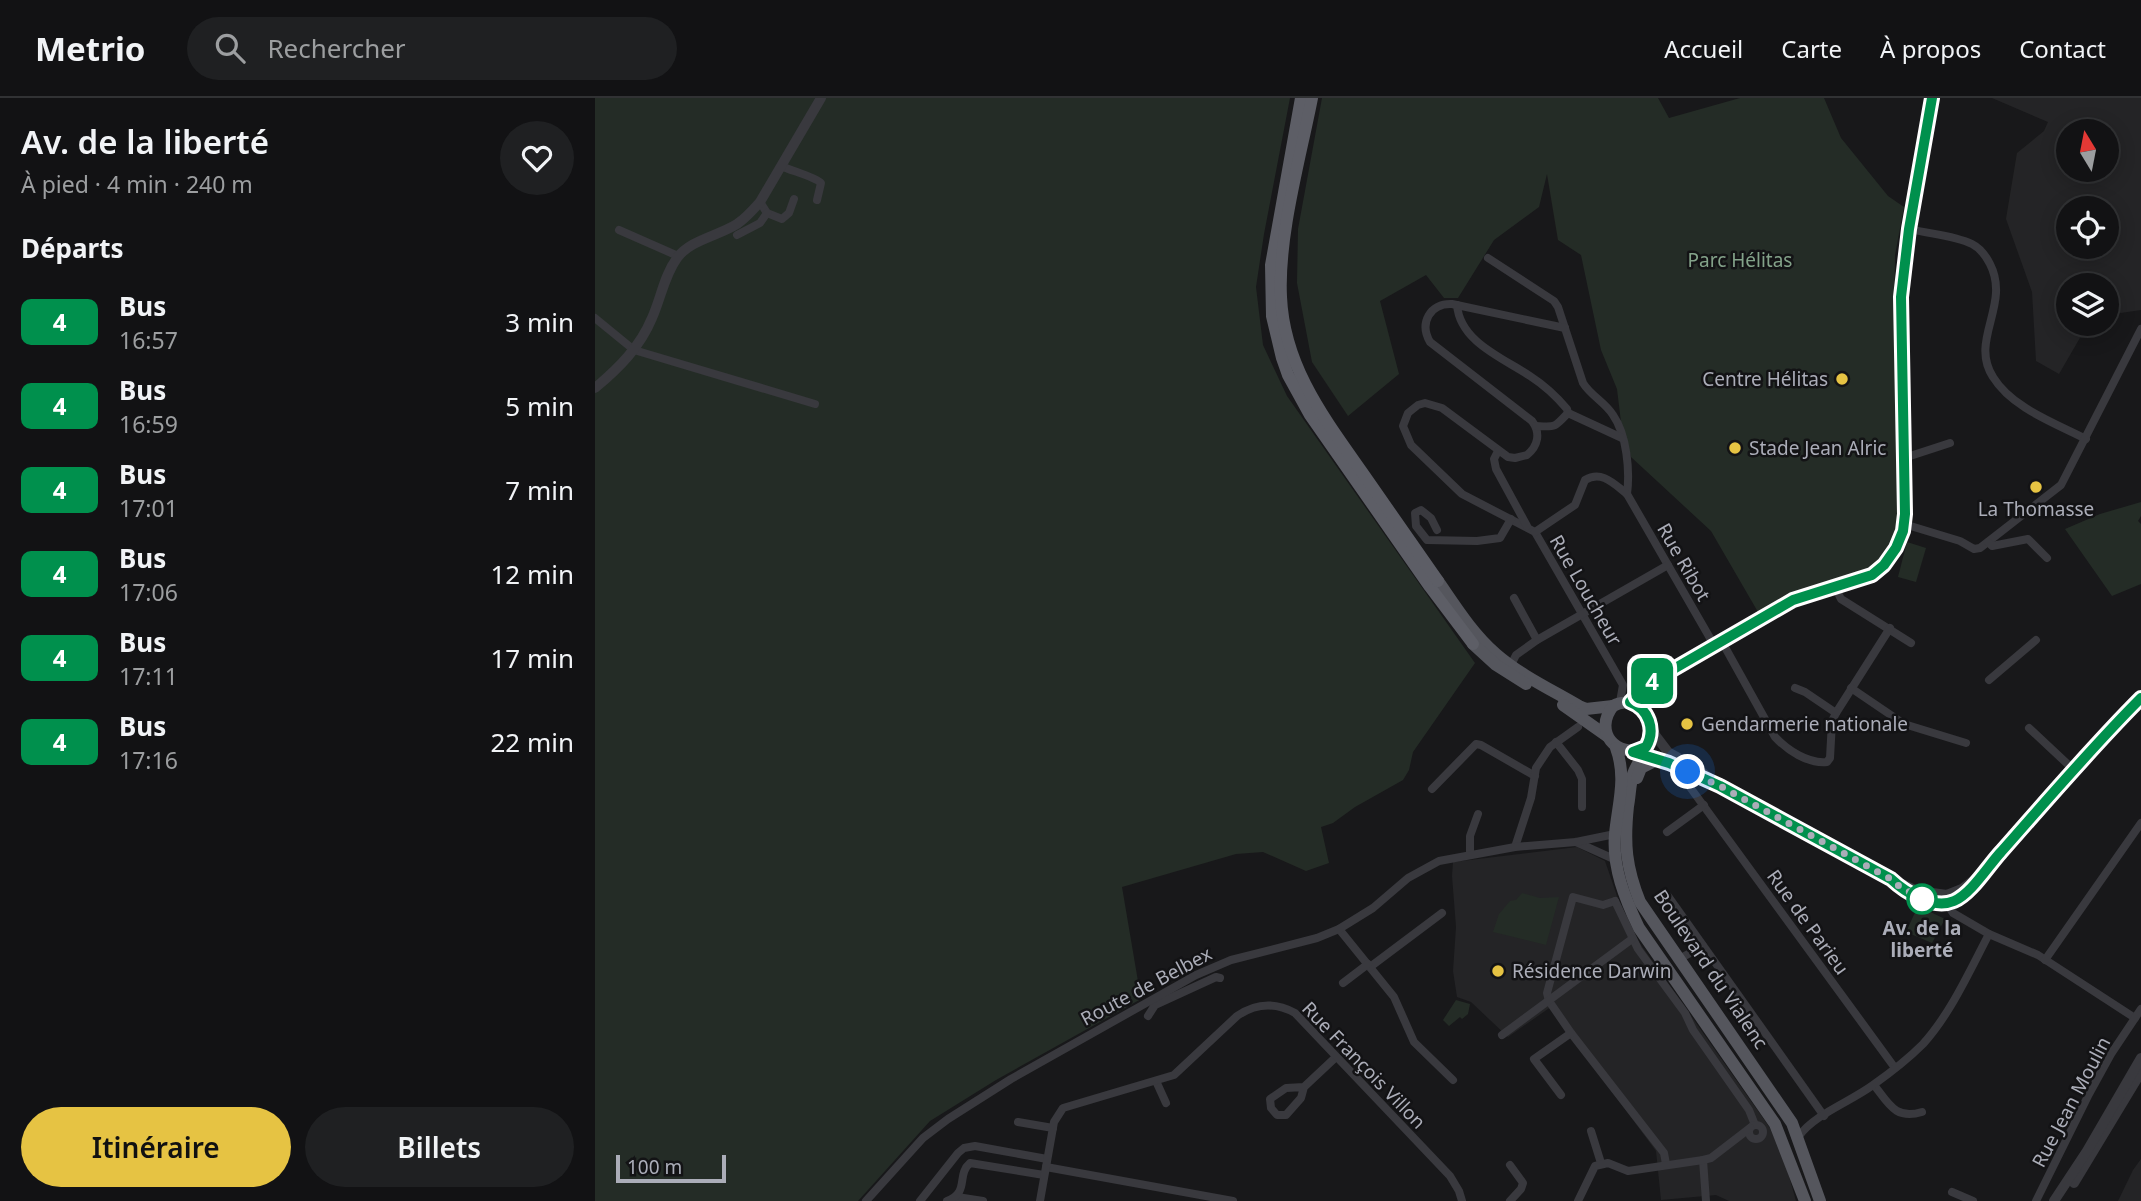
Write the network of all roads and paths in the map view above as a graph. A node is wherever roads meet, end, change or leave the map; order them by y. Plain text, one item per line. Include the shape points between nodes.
1 (821, 98) edge
2 (1301, 98) edge
3 (1312, 98) edge
4 (1932, 98) edge
5 (782, 166) junction
6 (794, 199) dead end
7 (817, 200) dead end
8 (760, 202) junction
9 (767, 213) junction
10 (1909, 229) junction
11 (619, 230) dead end
12 (737, 234) dead end
13 (678, 256) junction
14 (1488, 258) dead end
15 (1457, 305) junction
16 (595, 318) edge
17 (1565, 328) junction
18 (2141, 329) edge
19 (634, 350) junction
20 (595, 387) edge
21 (815, 404) dead end
22 (1568, 413) junction
23 (1536, 426) junction
24 (1622, 438) junction
25 (2085, 439) junction
26 (1950, 443) dead end
27 (1498, 451) junction
28 (1904, 458) junction
29 (1627, 494) junction
30 (1511, 519) junction
31 (1904, 524) junction
32 (1531, 529) junction
33 (1437, 530) dead end
34 (1988, 542) junction
35 (2047, 558) dead end
36 (1668, 565) junction
37 (1438, 581) joint
38 (1835, 587) junction
39 (1514, 598) dead end
40 (1583, 615) junction
41 (1890, 628) junction
42 (1537, 640) junction
43 (2036, 640) dead end
44 (1717, 643) junction
45 (1911, 643) dead end
46 (1473, 645) joint
47 (1511, 665) junction
48 (1665, 672) junction
49 (1989, 680) dead end
50 (1795, 688) dead end
51 (1851, 688) junction
52 (2141, 699) edge
53 (1621, 703) junction
54 (1836, 713) junction
55 (1645, 714) junction
56 (1577, 727) dead end
57 (2029, 728) dead end
58 (1652, 731) junction
59 (1607, 736) junction
60 (1556, 742) junction
61 (1966, 743) dead end
62 (1616, 748) junction
63 (1640, 751) junction
64 (1659, 759) junction
65 (1674, 765) junction
66 (2074, 771) junction
67 (1696, 772) junction
68 (1535, 776) junction
69 (1432, 789) dead end
70 (1696, 793) junction
71 (1630, 794) junction
72 (1704, 804) junction
73 (1582, 807) dead end
74 (1478, 814) dead end
75 (2141, 823) edge
76 (1667, 832) dead end
77 (1615, 834) junction
78 (1576, 842) junction
79 (1515, 846) junction
80 (1470, 854) junction
81 (1616, 860) junction
82 (1619, 876) junction
83 (1891, 879) junction
84 (1668, 896) dead end
85 (1921, 898) junction
86 (1947, 899) junction
87 (1615, 901) junction
88 (1442, 913) dead end
89 (1953, 913) junction
90 (1339, 929) junction
91 (1990, 933) junction
92 (1632, 939) junction
93 (1703, 946) junction
94 (1679, 959) junction
95 (2045, 960) junction
96 (1369, 966) junction
97 (1196, 975) junction
98 (1220, 978) dead end
99 (1343, 983) dead end
100 (1201, 984) junction
101 (1667, 989) junction
102 (1549, 1001) junction
103 (1692, 1009) junction
104 (2141, 1009) edge
105 (1148, 1016) dead end
106 (2135, 1018) junction
107 (1571, 1033) junction
108 (1502, 1035) dead end
109 (1336, 1057) junction
110 (2141, 1058) edge
111 (1895, 1068) junction
112 (2141, 1072) edge
113 (1453, 1080) dead end
114 (1156, 1081) junction
115 (1874, 1085) junction
116 (1304, 1087) junction
117 (1562, 1095) dead end
118 (1166, 1103) dead end
119 (1921, 1112) dead end
120 (1824, 1116) junction
121 (1018, 1122) dead end
122 (1792, 1123) junction
123 (1808, 1124) junction
124 (1752, 1127) junction
125 (1053, 1128) junction
126 (1591, 1131) dead end
127 (1799, 1136) junction
128 (1719, 1151) junction
129 (1703, 1160) junction
130 (1601, 1163) junction
131 (1666, 1164) junction
132 (1510, 1165) dead end
133 (1046, 1167) junction
134 (1952, 1192) dead end
135 (957, 1197) junction
136 (866, 1201) edge
137 (920, 1201) edge
138 (947, 1201) edge
139 (983, 1201) edge
140 (1040, 1201) edge
141 (1233, 1201) edge
142 (1462, 1201) edge
143 (1510, 1201) edge
144 (1578, 1201) edge
145 (1706, 1201) edge
146 (1805, 1201) edge
147 (1820, 1201) edge
148 (1973, 1201) edge
149 (2036, 1201) edge
150 (2054, 1201) edge
151 (2062, 1201) edge

1 - 5 street
2 - 46 highway via 1271,265 1272,316 1282,358 1310,415
3 - 37 highway via 1282,260 1282,314 1291,352 1318,409
4 - 10 main road
5 - 7 street via 817,178 821,183
5 - 8 street
6 - 9 street via 782,219
8 - 9 street
8 - 13 street via 735,225
9 - 12 street via 760,223
10 - 25 street via 1967,242 1984,253 1997,287 1985,344 1993,378 2027,408
10 - 28 main road via 1901,297
11 - 13 street
13 - 19 street
14 - 17 street via 1554,302
15 - 17 street
15 - 22 street via 1459,318 1474,338 1547,388
15 - 23 street via 1440,305 1427,316 1425,332 1430,342
16 - 19 street
17 - 24 street via 1583,383 1613,413
18 - 25 street
19 - 20 street
19 - 21 street
22 - 23 street via 1554,427
22 - 24 street
23 - 27 street via 1537,440 1527,455 1515,458
24 - 29 street via 1629,476
25 - 34 street via 2061,485
26 - 28 street
27 - 30 street via 1437,405 1418,405 1405,419 1404,433 1411,445 1455,488
27 - 32 street, Rue Loucheur via 1496,469
28 - 31 main road
29 - 32 street via 1605,477 1588,477 1575,505
29 - 36 street, Rue Ribot
30 - 32 street
30 - 33 street via 1500,538 1427,540 1416,526 1415,513 1421,510
31 - 34 street via 1974,549
31 - 38 main road via 1884,565 1872,575
32 - 40 street, Rue Loucheur
34 - 35 street via 1992,546 2028,539
36 - 40 street
36 - 44 street, Rue Ribot
37 - 47 main road via 1474,632
38 - 41 street via 1841,599
38 - 44 main road via 1793,600
39 - 42 street
40 - 42 street
40 - 53 street, Rue Loucheur via 1623,685
41 - 45 street
41 - 51 street
42 - 47 street via 1516,655
43 - 49 street
44 - 48 main road
44 - 54 street, Rue Ribot via 1782,745 1819,763 1827,762
46 - 59 main road via 1508,674
47 - 53 main road via 1586,709
48 - 53 main road
48 - 55 main road via 1652,689
50 - 54 street
51 - 54 street
51 - 61 street via 1904,724
52 - 66 street
53 - 55 main road via 1639,707
53 - 59 main road via 1605,723
55 - 58 main road
56 - 60 street
57 - 66 street
58 - 63 main road
58 - 67 street via 1668,751
59 - 62 main road
60 - 68 street via 1543,756
60 - 73 street via 1582,779
62 - 63 main road
62 - 77 main road, Boulevard du Vialenc via 1623,770
63 - 64 street
63 - 71 main road, Boulevard du Vialenc
64 - 65 street
64 - 71 main road via 1641,768
65 - 67 street
65 - 70 street, Rue de Parieu
66 - 86 street via 1978,877
67 - 70 street
67 - 83 street
68 - 69 street via 1476,744
68 - 79 street
70 - 72 street, Rue de Parieu
71 - 94 main road, Boulevard du Vialenc via 1625,847 1630,875 1640,902
72 - 76 street
72 - 111 street, Rue de Parieu
74 - 80 street via 1470,836
75 - 95 street
77 - 78 street, Route de Belbex
77 - 81 main road, Boulevard du Vialenc
78 - 79 street, Route de Belbex
78 - 81 street, Route de Belbex
79 - 80 street, Route de Belbex
80 - 90 street, Route de Belbex via 1423,869
81 - 82 main road, Boulevard du Vialenc
82 - 87 street
82 - 103 main road, Boulevard du Vialenc via 1639,928
83 - 85 street
83 - 86 street
84 - 93 street
85 - 86 street via 1931,902
85 - 89 street
86 - 89 street
87 - 92 street
87 - 102 street via 1603,905 1573,897 1547,993
88 - 96 street
89 - 91 street
90 - 96 street
90 - 97 street, Route de Belbex via 1231,960
91 - 95 street
91 - 111 street via 1931,1034
92 - 101 street
92 - 102 street
93 - 94 street
93 - 120 street
94 - 122 main road, Boulevard du Vialenc
95 - 106 street
96 - 99 street
96 - 113 street via 1394,997 1414,1042
97 - 100 street
97 - 136 street, Route de Belbex via 948,1119 923,1138
98 - 100 street
100 - 105 street via 1155,1005
101 - 103 street via 1685,1009
101 - 124 street via 1749,1110
102 - 107 street
102 - 108 street
103 - 146 main road, Boulevard du Vialenc via 1775,1124
104 - 106 street, Rue Jean Moulin
106 - 149 street, Rue Jean Moulin via 2089,1094
107 - 117 street via 1534,1059
107 - 131 street via 1664,1153
109 - 114 street, Rue François Villon via 1295,1013 1263,1005 1244,1011 1182,1069
109 - 116 street
109 - 142 street, Rue François Villon via 1450,1176
110 - 150 street
111 - 115 street
112 - 151 street
114 - 118 street
114 - 125 street, Rue François Villon via 1071,1104 1057,1115
115 - 119 street via 1894,1110 1908,1116
115 - 120 street
116 - 116 street via 1280,1090 1270,1099 1271,1108 1277,1115 1286,1115
120 - 123 street
121 - 125 street
122 - 123 street
122 - 127 main road, Boulevard du Vialenc
123 - 127 street
124 - 128 street
124 - 128 street via 1759,1126 1761,1136
125 - 133 street, Rue François Villon
126 - 130 street
127 - 147 main road, Boulevard du Vialenc
128 - 129 street
129 - 131 street
129 - 145 street
130 - 131 street via 1628,1171
130 - 144 street via 1595,1166
132 - 143 street via 1523,1186
133 - 135 street via 970,1163
133 - 137 street via 975,1146 964,1148
133 - 140 street, Rue François Villon
133 - 141 street
134 - 148 street
135 - 138 street
135 - 139 street

